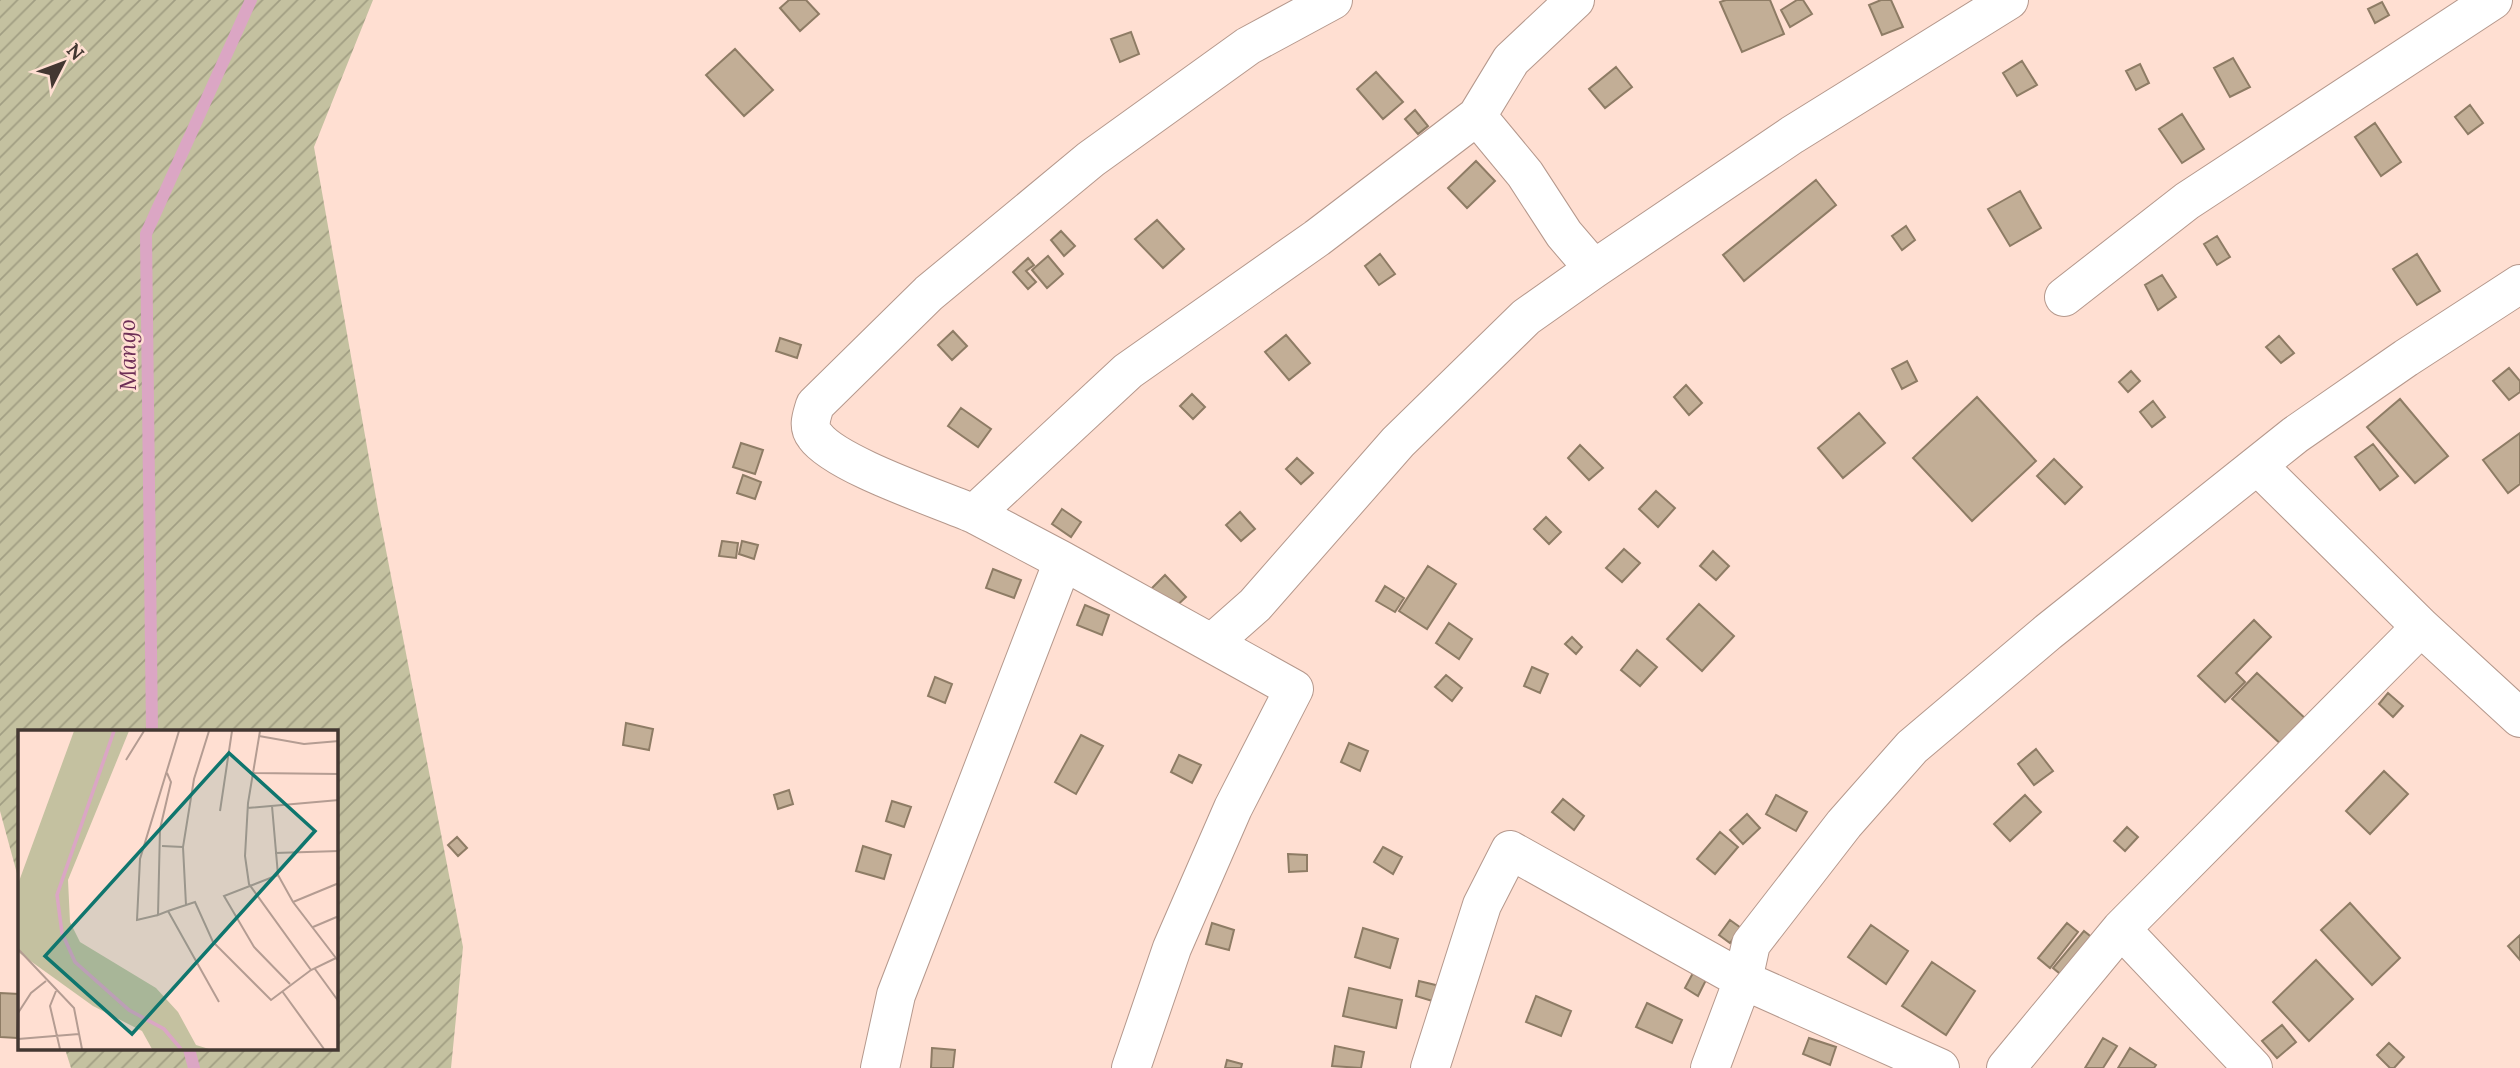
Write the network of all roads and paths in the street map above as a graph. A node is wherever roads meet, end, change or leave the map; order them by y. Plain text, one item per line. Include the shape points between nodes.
1 (1333, 0) edge
2 (1575, 0) edge
3 (2010, 0) edge
4 (2493, 0) edge
5 (1477, 116) junction
6 (1594, 269) junction
7 (2520, 284) edge
8 (2064, 297) dead end
9 (2258, 466) junction
10 (974, 514) junction
11 (1063, 561) junction
12 (2421, 626) junction
13 (1212, 643) junction
14 (2520, 718) edge
15 (2121, 929) junction
16 (1744, 980) junction
17 (880, 1068) edge
18 (1131, 1068) edge
19 (1430, 1068) edge
20 (1710, 1068) edge
21 (1940, 1068) edge
22 (2006, 1068) edge
23 (2253, 1068) edge

1 - 10 street via 1248,46 1091,159 929,293 815,405 809,423 814,435 842,459
2 - 5 street via 1511,60
3 - 6 street via 1792,135
4 - 8 street via 2187,201
5 - 6 street
5 - 10 street via 1317,239 1128,372
6 - 13 street via 1526,317 1408,432 1255,605
7 - 9 street via 2295,435
9 - 12 street
9 - 16 street via 2048,632 1912,747 1844,824 1751,944
10 - 11 street
11 - 13 street
11 - 17 street via 895,995
12 - 14 street
12 - 15 street
13 - 18 street via 1294,689 1233,808 1172,948
15 - 22 street
15 - 23 street
16 - 19 street via 1510,850 1482,905
16 - 20 street
16 - 21 street

